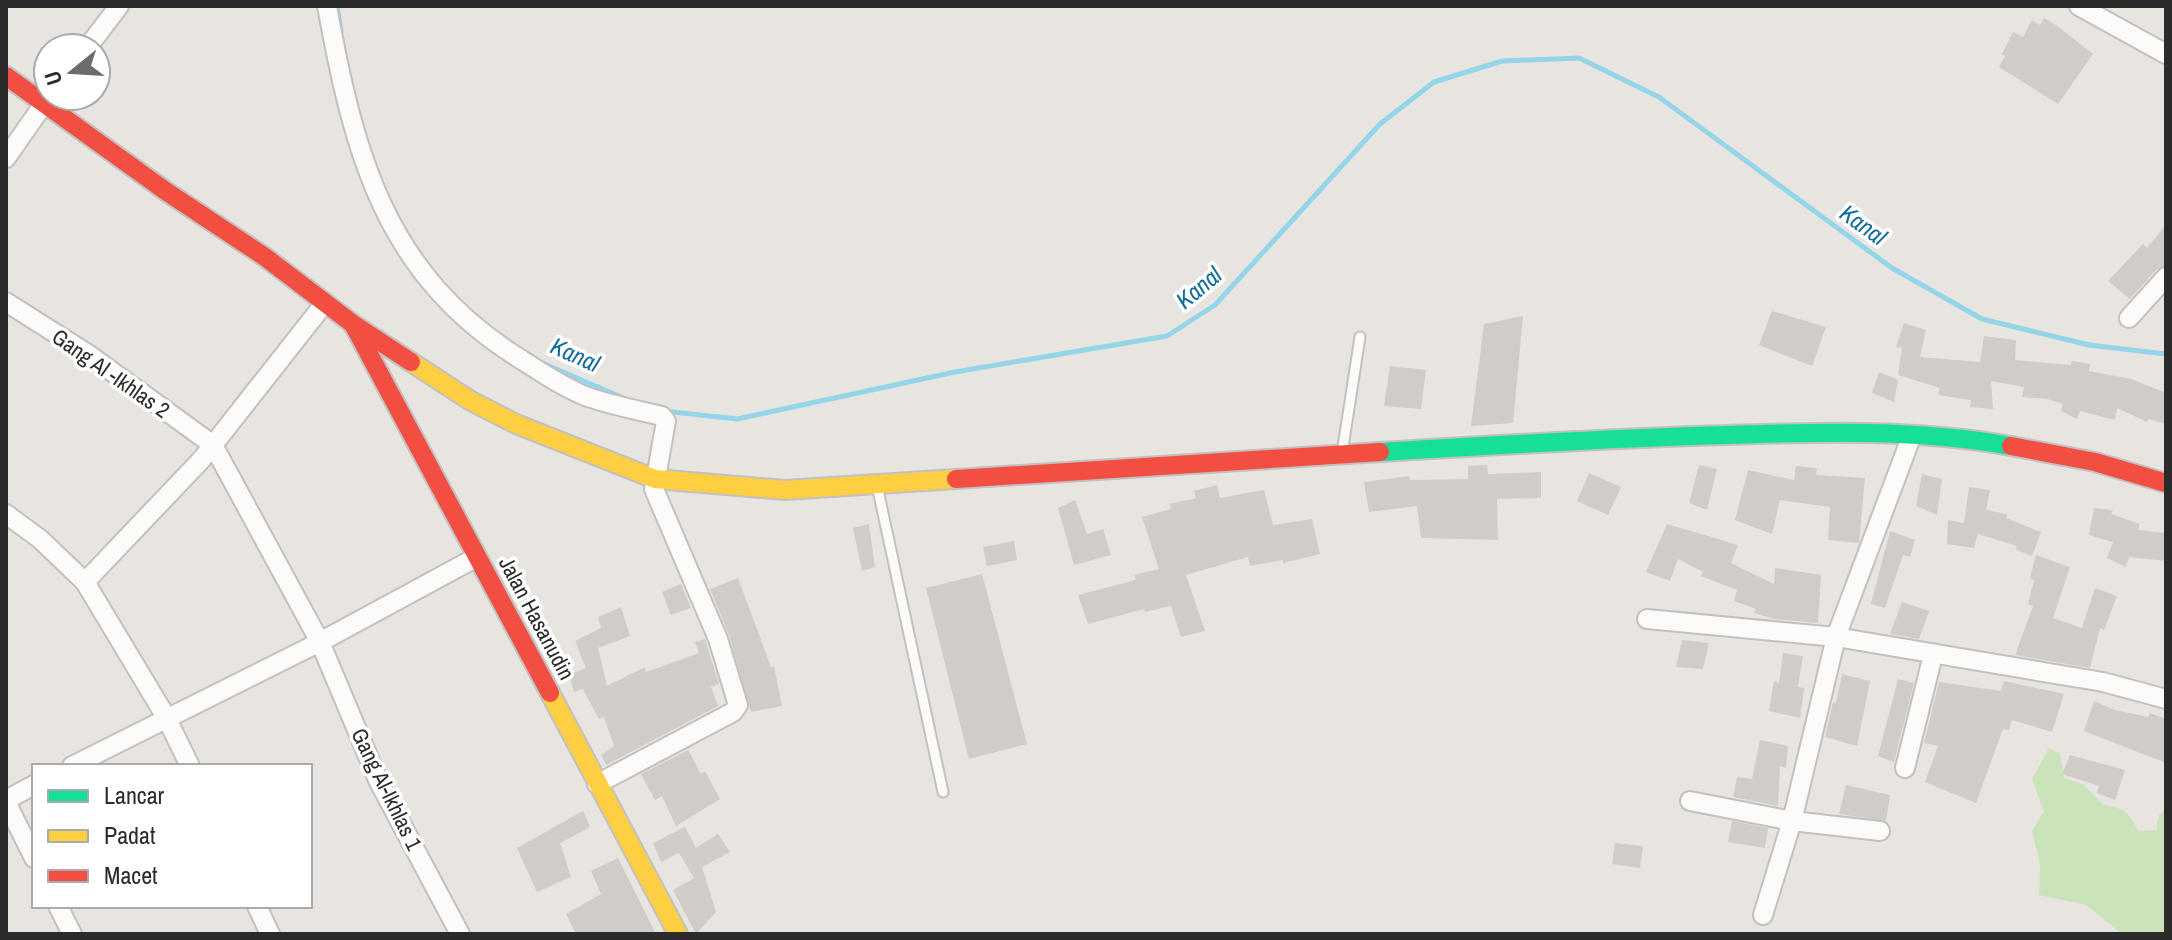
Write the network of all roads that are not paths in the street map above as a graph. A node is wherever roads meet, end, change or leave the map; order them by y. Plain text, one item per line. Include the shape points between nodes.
1 (119, 6) edge
2 (327, 6) edge
3 (2079, 6) edge
4 (99, 32) edge
5 (2166, 54) edge
6 (6, 76) edge
7 (32, 90) edge
8 (39, 112) edge
9 (65, 112) edge
10 (6, 158) edge
11 (2166, 277) edge
12 (6, 302) edge
13 (324, 304) junction
14 (2129, 318) dead end
15 (353, 324) junction
16 (1360, 337) dead end
17 (1912, 435) junction
18 (213, 445) junction
19 (1342, 454) junction
20 (655, 479) junction
21 (2166, 483) edge
22 (878, 486) junction
23 (6, 514) edge
24 (477, 557) junction
25 (85, 582) junction
26 (1647, 619) dead end
27 (1836, 637) junction
28 (320, 642) junction
29 (1933, 655) junction
30 (2166, 699) edge
31 (166, 717) junction
32 (76, 764) edge
33 (189, 764) edge
34 (1905, 768) dead end
35 (597, 784) junction
36 (32, 786) edge
37 (943, 792) dead end
38 (6, 801) edge
39 (1690, 801) dead end
40 (1792, 821) junction
41 (1880, 831) dead end
42 (32, 854) edge
43 (59, 908) edge
44 (258, 908) edge
45 (1763, 915) dead end
46 (72, 934) edge
47 (270, 934) edge
48 (460, 934) edge
49 (678, 934) edge

1 - 4 street
2 - 20 street via 346,105 367,172 409,254 434,288 486,338 585,395 665,419
3 - 5 street
6 - 7 main road
8 - 10 street
9 - 13 main road
11 - 14 street
12 - 18 street, Gang Al -Ikhlas 2
13 - 15 main road
13 - 18 street
15 - 20 main road via 471,401
15 - 24 main road, Jalan Hasanudin
16 - 19 lane
17 - 19 main road via 1822,432 1584,439
17 - 21 main road via 1978,440 2095,462
17 - 27 street
18 - 25 street
18 - 28 street, Gang Al-Ikhlas 1
19 - 22 main road
20 - 22 main road via 785,490
20 - 35 street via 657,498 718,639 738,705
22 - 37 lane
23 - 25 street
24 - 28 street
24 - 35 main road, Jalan Hasanudin
25 - 31 street
26 - 27 street
27 - 29 street
27 - 40 street
28 - 31 street
28 - 48 street, Gang Al-Ikhlas 1 via 378,780
29 - 30 street via 2103,682
29 - 34 street
31 - 32 street
31 - 33 street
35 - 49 main road, Jalan Hasanudin
36 - 38 street
38 - 42 street
39 - 40 street
40 - 41 street
40 - 45 street
43 - 46 street
44 - 47 street

